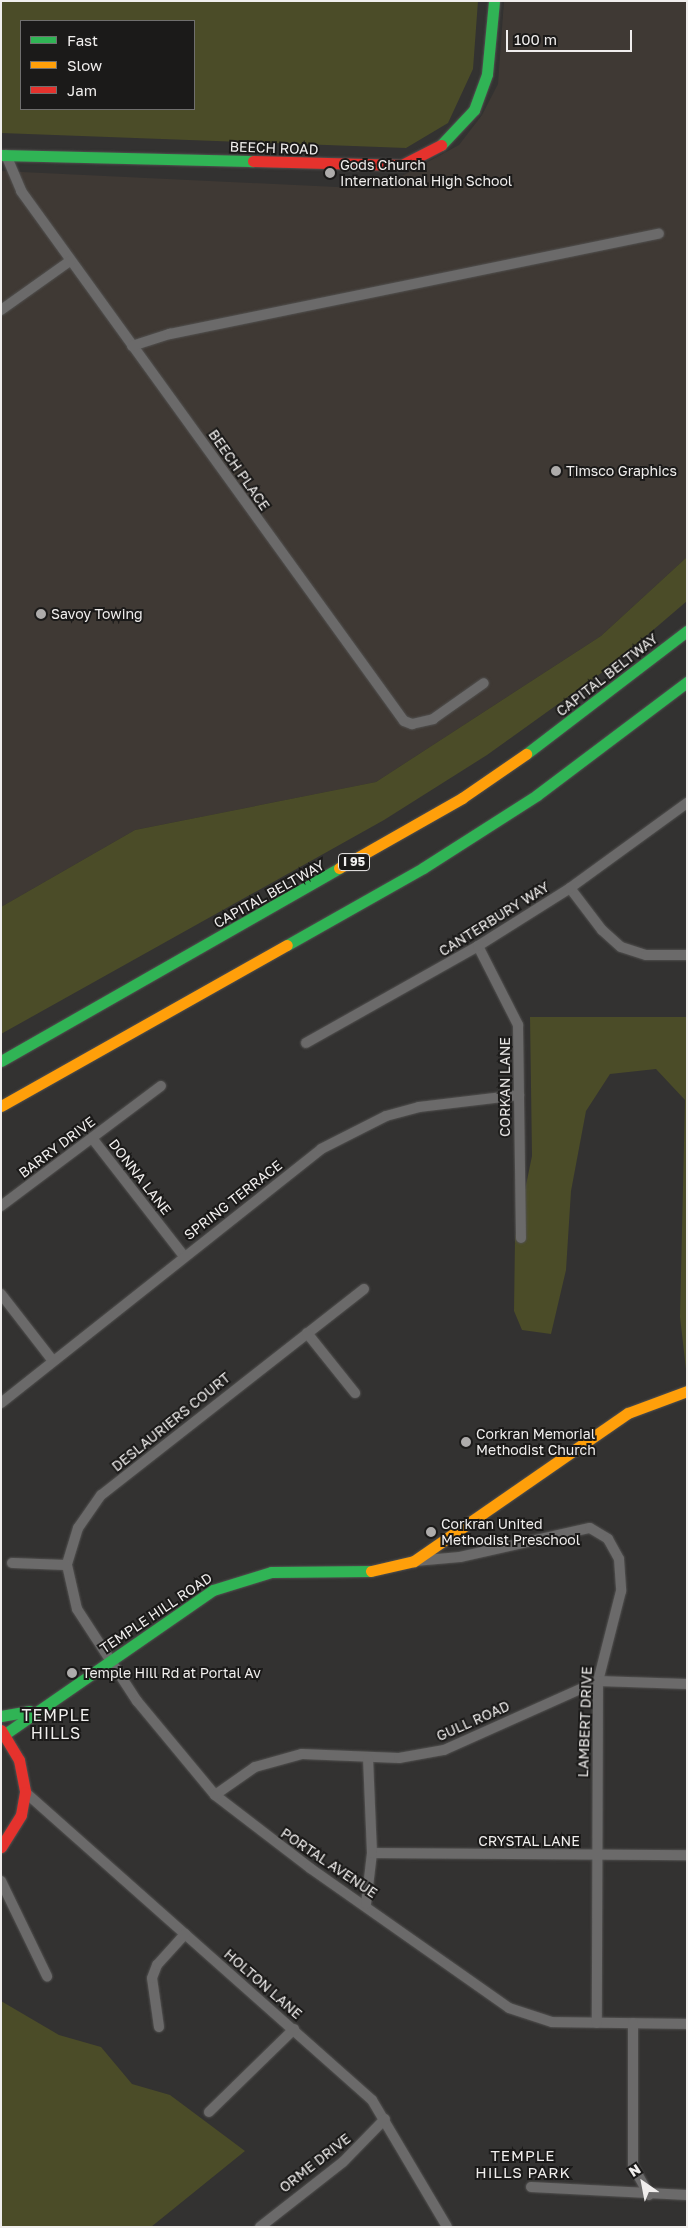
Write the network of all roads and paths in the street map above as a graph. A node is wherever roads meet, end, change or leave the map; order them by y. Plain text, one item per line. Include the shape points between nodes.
1 (494, 1) edge
2 (3, 155) edge
3 (659, 234) dead end
4 (70, 261) junction
5 (1, 310) edge
6 (132, 346) junction
7 (687, 631) edge
8 (687, 682) edge
9 (484, 683) dead end
10 (687, 803) edge
11 (570, 888) junction
12 (478, 946) junction
13 (687, 955) edge
14 (306, 1043) dead end
15 (1, 1061) edge
16 (161, 1086) dead end
17 (519, 1095) junction
18 (1, 1106) edge
19 (92, 1138) junction
20 (1, 1206) edge
21 (521, 1238) dead end
22 (184, 1256) junction
23 (364, 1289) dead end
24 (1, 1294) edge
25 (307, 1333) junction
26 (53, 1361) junction
27 (687, 1392) edge
28 (355, 1393) dead end
29 (1, 1403) edge
30 (414, 1561) junction
31 (12, 1563) dead end
32 (67, 1565) junction
33 (110, 1662) junction
34 (598, 1681) junction
35 (687, 1684) edge
36 (49, 1702) junction
37 (1, 1716) edge
38 (3, 1732) edge
39 (368, 1758) junction
40 (25, 1792) junction
41 (215, 1795) junction
42 (1, 1847) edge
43 (372, 1853) junction
44 (597, 1854) junction
45 (687, 1855) edge
46 (1, 1881) edge
47 (366, 1904) junction
48 (185, 1934) junction
49 (47, 1976) dead end
50 (597, 2023) junction
51 (633, 2023) junction
52 (687, 2024) edge
53 (159, 2027) dead end
54 (294, 2029) junction
55 (209, 2112) dead end
56 (385, 2119) junction
57 (532, 2186) dead end
58 (650, 2195) junction
59 (687, 2195) edge
60 (442, 2225) edge
61 (260, 2227) edge

1 - 2 main road, BEECH ROAD via 487,74 474,110 448,142 402,165
2 - 4 street, BEECH PLACE via 13,180
3 - 6 street via 205,327
4 - 5 street
4 - 6 street, BEECH PLACE
6 - 9 street, BEECH PLACE via 404,721 412,724 433,719
7 - 15 main road, CAPITAL BELTWAY / I 95 via 570,723 454,803
8 - 18 main road via 537,795 422,868
10 - 11 street, CANTERBURY WAY
11 - 12 street, CANTERBURY WAY
11 - 13 street via 602,930 621,947 646,955
12 - 14 street, CANTERBURY WAY
12 - 17 street, CORKAN LANE via 518,1025
16 - 19 street, BARRY DRIVE
17 - 21 street, CORKAN LANE
17 - 22 street, SPRING TERRACE via 419,1107 351,1132 322,1149
19 - 20 street, BARRY DRIVE
19 - 22 street, DONNA LANE
22 - 26 street, SPRING TERRACE
23 - 25 street, DESLAURIERS COURT
24 - 26 street
25 - 28 street
25 - 32 street, DESLAURIERS COURT via 101,1495 78,1528
26 - 29 street, SPRING TERRACE
27 - 30 main road, TEMPLE HILL ROAD via 628,1413 486,1515
30 - 33 main road, TEMPLE HILL ROAD via 357,1574 271,1572 235,1581 213,1590
30 - 34 street, LAMBERT DRIVE via 460,1557 574,1530 600,1532 614,1548 622,1573
31 - 32 street
32 - 33 street, PORTAL AVENUE via 77,1609
33 - 36 main road, TEMPLE HILL ROAD
33 - 41 street, PORTAL AVENUE
34 - 35 street, GULL ROAD
34 - 39 street, GULL ROAD via 444,1750
34 - 44 street, LAMBERT DRIVE
36 - 37 main road via 26,1713
36 - 38 main road, TEMPLE HILL ROAD
38 - 40 main road via 19,1760
39 - 41 street, GULL ROAD via 320,1753 292,1756 256,1767
39 - 43 street
40 - 42 main road via 21,1815
40 - 48 street, HOLTON LANE
41 - 47 street, PORTAL AVENUE
43 - 44 street, CRYSTAL LANE
43 - 47 street
44 - 45 street, CRYSTAL LANE
44 - 50 street, LAMBERT DRIVE
46 - 49 street
47 - 50 street, PORTAL AVENUE via 518,2013 552,2022
48 - 53 street via 157,1965 152,1978
48 - 54 street, HOLTON LANE
50 - 51 street, PORTAL AVENUE
51 - 52 street, PORTAL AVENUE
51 - 58 street via 633,2166
54 - 55 street
54 - 56 street, HOLTON LANE via 372,2100
56 - 60 street, HOLTON LANE
56 - 61 street, ORME DRIVE via 343,2162
57 - 58 street
58 - 59 street

